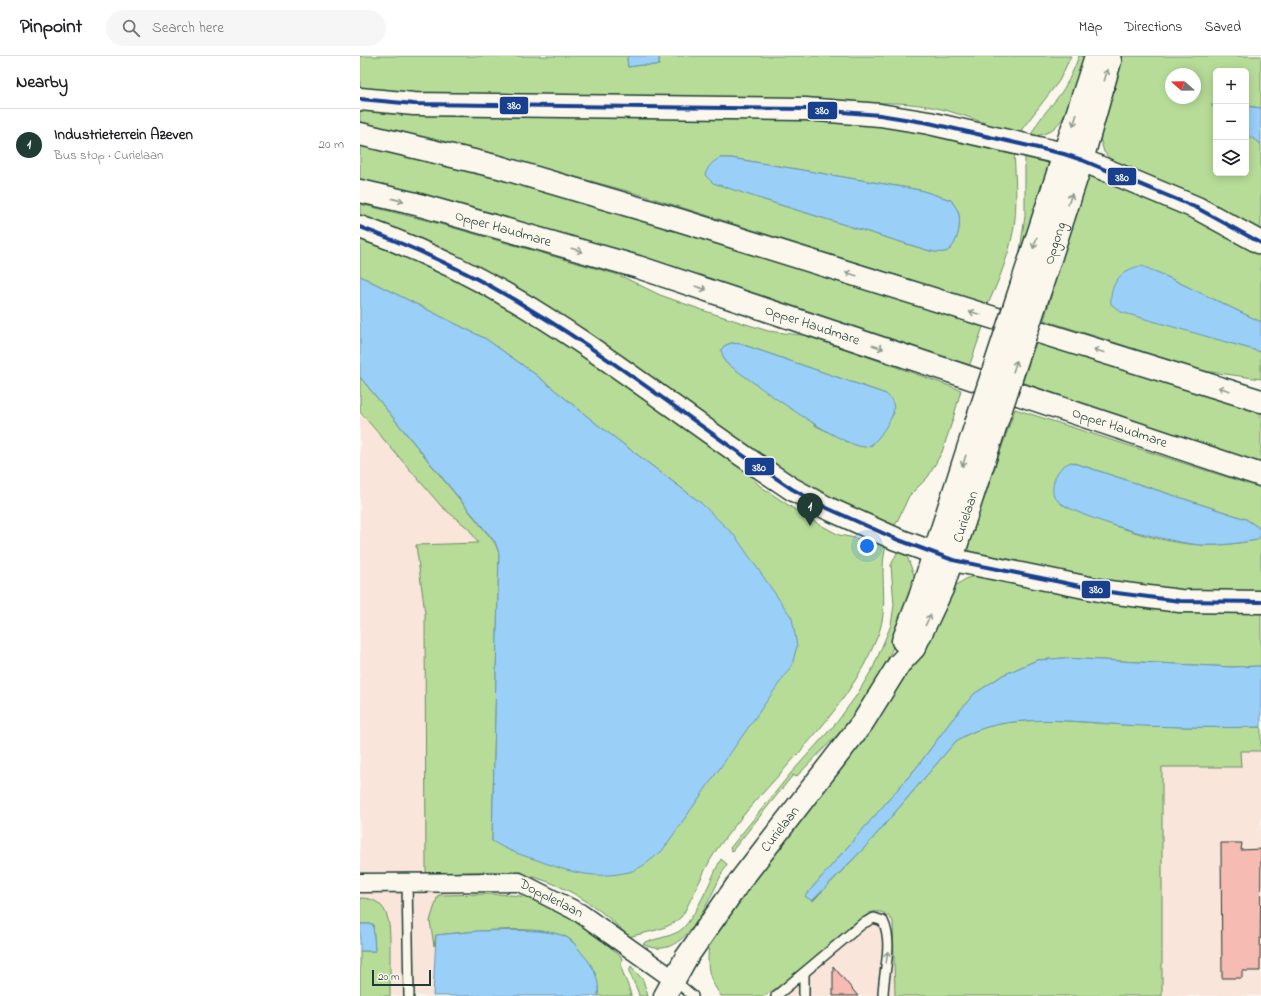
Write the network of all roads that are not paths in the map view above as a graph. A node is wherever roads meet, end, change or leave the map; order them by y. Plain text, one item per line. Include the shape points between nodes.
1 (1096, 56) edge
2 (1109, 56) edge
3 (360, 99) edge
4 (360, 134) edge
5 (1073, 157) junction
6 (360, 191) edge
7 (360, 227) edge
8 (1261, 243) edge
9 (1261, 400) edge
10 (985, 427) joint
11 (1261, 475) edge
12 (943, 557) junction
13 (1261, 602) edge
14 (407, 881) junction
15 (360, 882) edge
16 (804, 973) junction
17 (669, 988) edge
18 (409, 996) edge
19 (693, 996) edge
20 (776, 996) edge
21 (804, 996) edge
22 (883, 996) edge

1 -> 5 main road, Opgong
5 -> 2 main road, Opgong via 1110,61
3 - 5 main road via 422,104 805,109 880,115 929,123
9 -> 4 main road via 679,220 499,167
5 - 8 main road via 1197,208
5 - 10 main road, Opgong, bridge
6 -> 11 main road, Opper Haudmare via 416,204 638,267
7 - 12 main road via 455,268 529,308 792,489 896,540
10 - 12 main road, Curielaan
12 - 13 main road via 1109,592 1180,601
12 - 17 main road, Curielaan via 942,589 914,648 899,664 863,722 740,881 686,958
14 - 15 street, Dopplerlaan
14 - 17 street, Dopplerlaan via 519,882 580,913
14 - 18 lane
16 - 20 lane
16 - 21 lane
22 -> 16 lane via 888,953 887,930 883,921 874,918 862,924
17 - 19 lane

